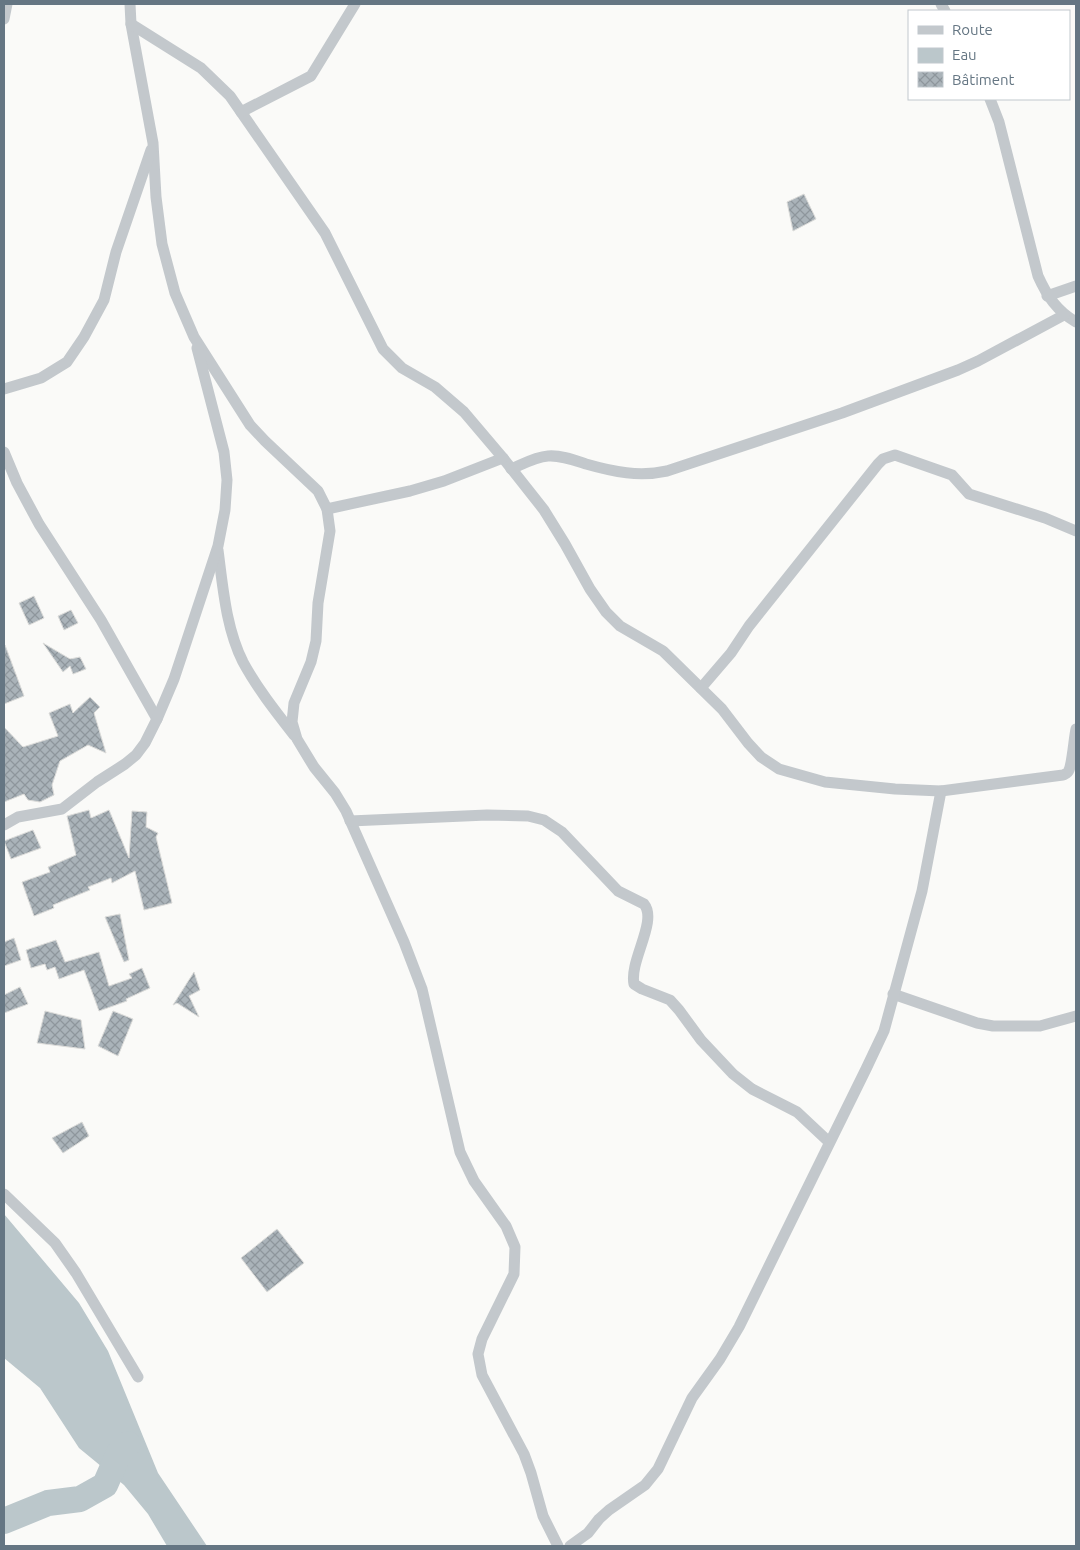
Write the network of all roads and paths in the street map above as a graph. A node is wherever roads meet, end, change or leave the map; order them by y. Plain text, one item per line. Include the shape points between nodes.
1 (7, 4) edge
2 (130, 4) edge
3 (355, 4) edge
4 (4, 19) edge
5 (131, 24) junction
6 (990, 100) edge
7 (241, 112) junction
8 (154, 143) junction
9 (1076, 286) edge
10 (1048, 296) junction
11 (1064, 315) junction
12 (1076, 322) edge
13 (194, 337) junction
14 (4, 389) edge
15 (4, 452) edge
16 (503, 458) junction
17 (511, 469) junction
18 (328, 510) junction
19 (1076, 531) edge
20 (218, 546) junction
21 (701, 688) junction
22 (157, 719) junction
23 (1076, 729) edge
24 (296, 739) junction
25 (941, 790) junction
26 (350, 821) junction
27 (4, 825) edge
28 (893, 994) junction
29 (1076, 1016) edge
30 (829, 1142) junction
31 (4, 1194) edge
32 (138, 1377) dead end
33 (558, 1546) edge
34 (570, 1546) edge

1 - 4 street
2 - 5 street
3 - 7 street via 311,76
5 - 7 street via 201,68 230,96
5 - 8 street
6 - 10 street via 999,122 1034,264
7 - 16 street via 325,233 383,349 402,368 448,397
8 - 13 street via 162,244 175,293
8 - 14 street via 116,252 104,300 84,337 67,362 41,378
9 - 10 street
10 - 11 street
11 - 12 street
11 - 17 street via 958,370 842,414 667,471 632,474 549,456
13 - 18 street via 250,425 318,491
13 - 20 street via 224,452 227,480
15 - 22 street via 39,524 101,620
16 - 17 street
16 - 18 street via 444,481
17 - 21 street via 544,510 606,612 620,626 663,651
18 - 24 street via 330,531 318,603 316,641 294,703 292,722
19 - 21 street via 969,494 944,471 896,455 889,456 878,464
20 - 22 street via 174,679
20 - 24 street via 229,624 243,662
21 - 25 street via 722,708 748,743 779,769 825,782
22 - 27 street via 136,755 62,809 18,817
23 - 25 street via 1071,765 1069,772 1063,775
24 - 26 street via 335,793
25 - 28 street via 927,868
26 - 30 street via 528,816 544,820 562,832 618,890 647,907 648,920 633,970 634,984 670,1000 700,1040 733,1074 752,1089 797,1112
26 - 33 street via 422,989 460,1152 474,1181 506,1226 516,1247 514,1274 482,1339 478,1354 482,1375 524,1454 543,1516
28 - 29 street via 992,1026 1040,1026
28 - 30 street via 884,1031
30 - 34 street via 739,1327 692,1398 658,1469 645,1485 608,1510 588,1533
31 - 32 street via 55,1243

